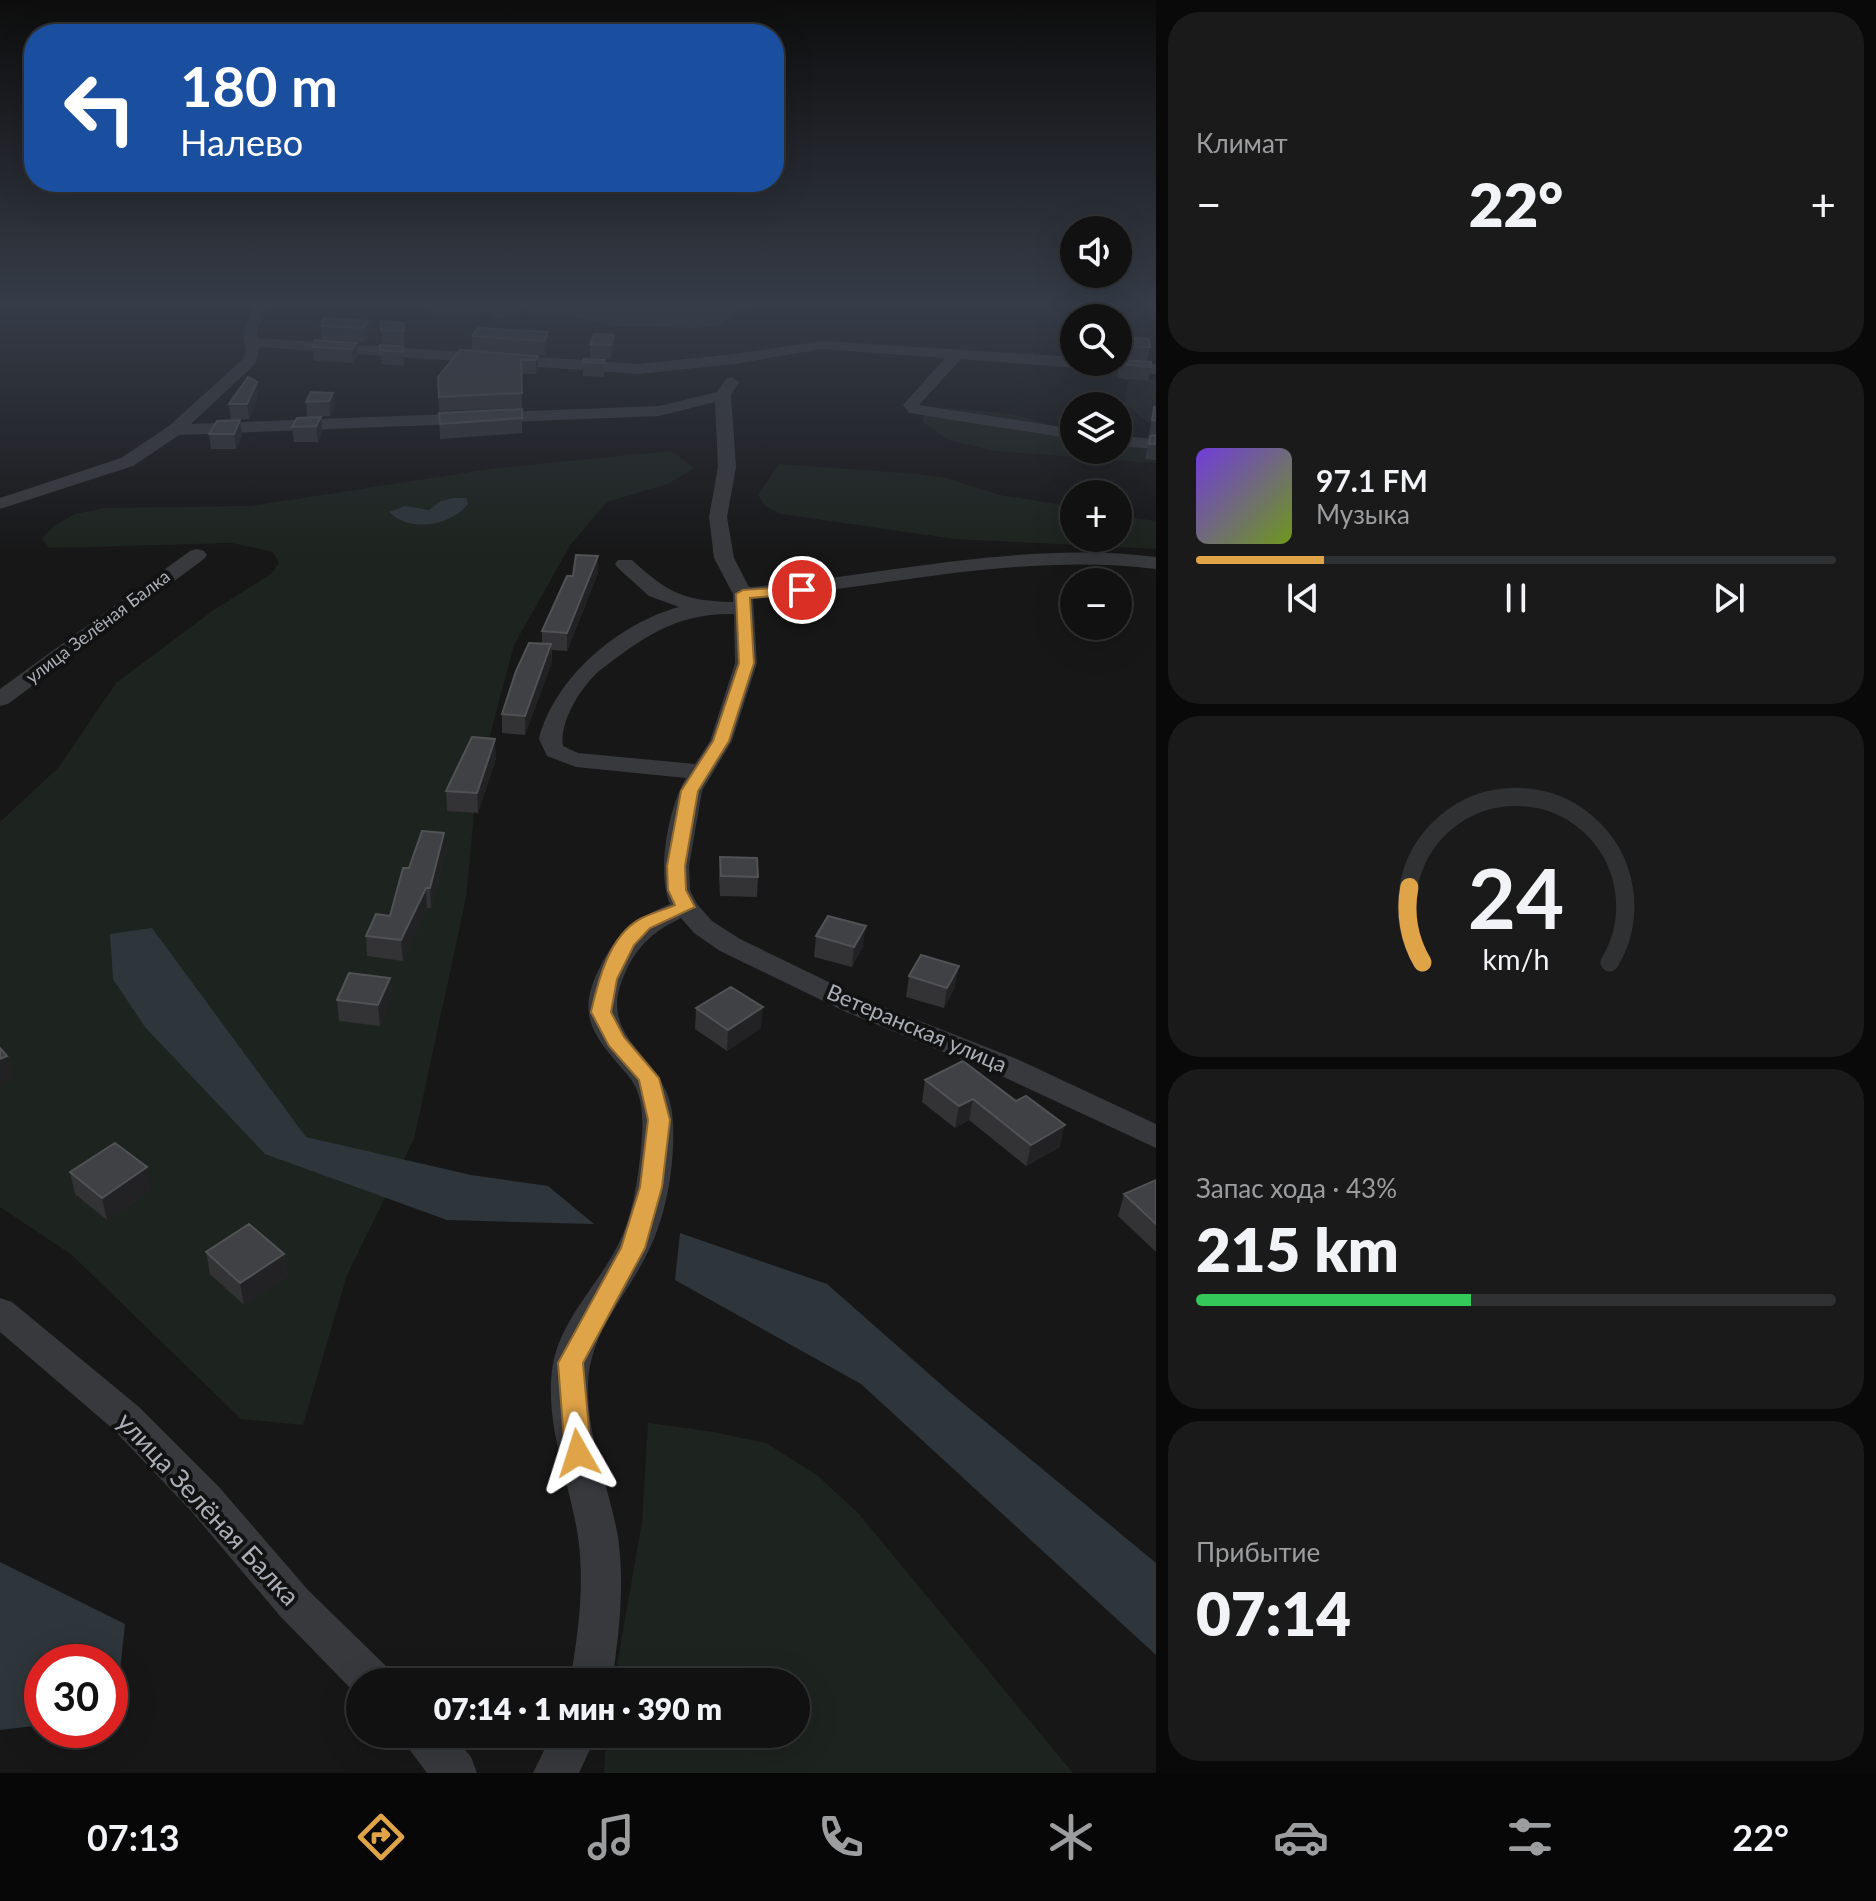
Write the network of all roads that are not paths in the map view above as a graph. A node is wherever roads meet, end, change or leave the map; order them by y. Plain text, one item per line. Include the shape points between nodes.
1 (221, 388) edge
2 (729, 388) edge
3 (926, 388) edge
4 (723, 395) junction
5 (175, 430) junction
6 (1060, 432) edge
7 (1132, 442) edge
8 (1156, 444) edge
9 (0, 504) edge
10 (197, 555) dead end
11 (1156, 563) edge
12 (625, 564) dead end
13 (744, 601) junction
14 (703, 609) junction
15 (0, 699) edge
16 (701, 772) junction
17 (685, 907) junction
18 (1156, 1137) edge
19 (0, 1312) edge
20 (359, 1668) edge
21 (593, 1668) edge
22 (435, 1748) edge
23 (568, 1748) edge
24 (455, 1773) edge
25 (555, 1773) edge

1 - 5 street
2 - 4 street
3 - 6 street via 911,405 915,410
4 - 5 street via 648,412
4 - 13 street via 727,467 719,532 724,558
5 - 9 street via 127,462
7 - 8 street
10 - 15 street, улица Зелёная Балка
11 - 13 street via 987,563
12 - 14 street via 656,592
13 - 14 street
13 - 16 street via 746,663 721,741
14 - 16 street via 673,615 585,672 549,738 561,756 576,760
16 - 17 street via 690,791 676,866 677,890
17 - 18 street, Ветеранская улица via 730,945
17 - 21 street via 644,924 626,943 608,979 601,1012 616,1041 649,1078 659,1120 651,1187 633,1248 571,1363 578,1453 598,1537 603,1605
19 - 20 street, улица Зелёная Балка via 126,1418
22 - 24 street
23 - 25 street

